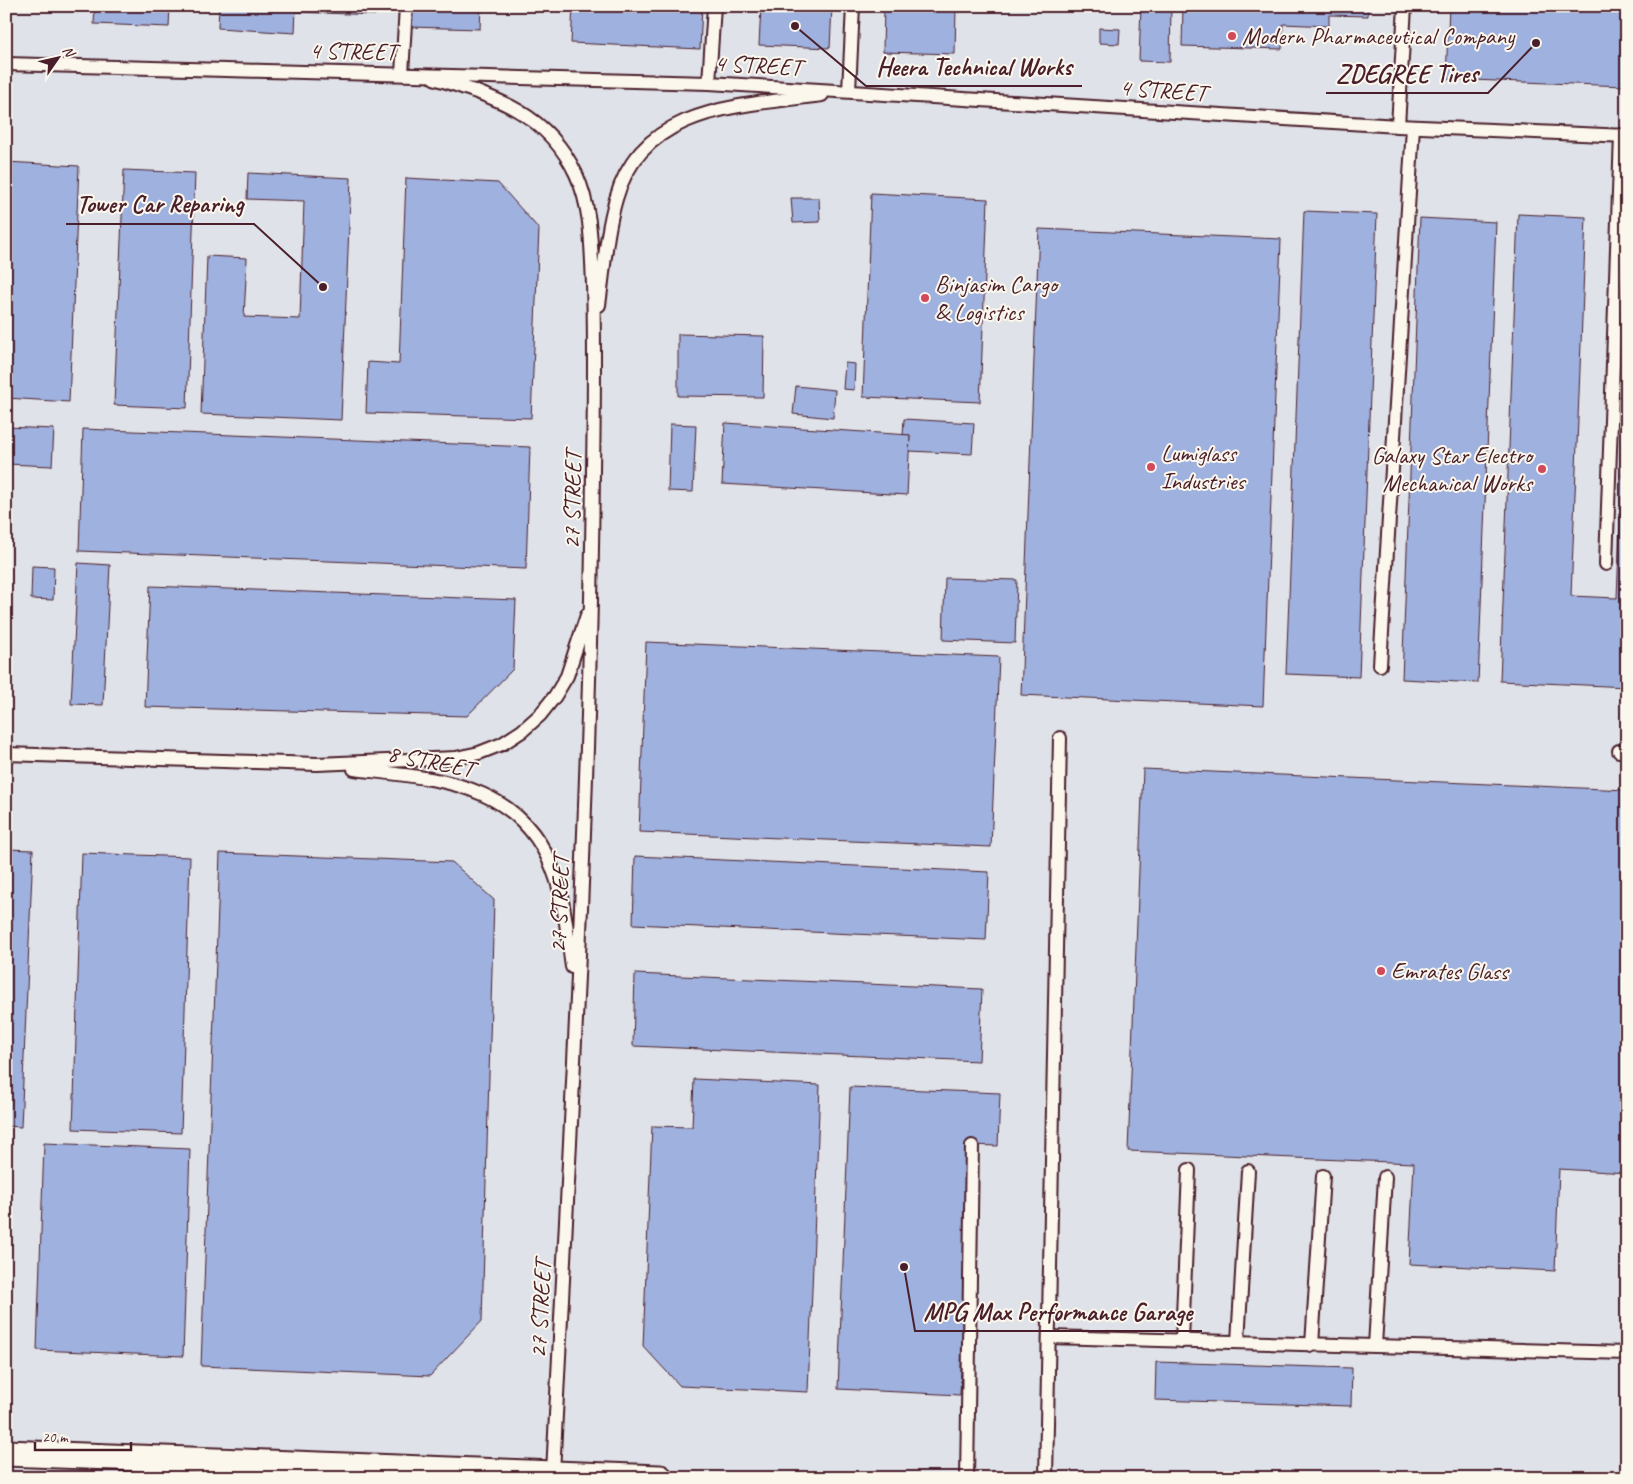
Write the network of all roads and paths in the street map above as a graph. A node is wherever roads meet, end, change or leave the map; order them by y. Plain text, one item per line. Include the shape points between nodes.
1 (406, 6) edge
2 (714, 6) edge
3 (853, 6) edge
4 (1405, 6) edge
5 (6, 64) edge
6 (402, 74) junction
7 (420, 74) junction
8 (709, 83) junction
9 (849, 91) junction
10 (1398, 126) junction
11 (1414, 127) junction
12 (1624, 135) edge
13 (595, 337) junction
14 (1606, 564) dead end
15 (592, 602) junction
16 (1380, 665) dead end
17 (1060, 738) dead end
18 (6, 754) edge
19 (317, 764) junction
20 (577, 995) junction
21 (972, 1146) dead end
22 (1189, 1170) dead end
23 (1248, 1171) dead end
24 (1323, 1176) dead end
25 (1385, 1177) dead end
26 (1049, 1337) junction
27 (1182, 1341) junction
28 (1238, 1342) junction
29 (1312, 1345) junction
30 (1375, 1346) junction
31 (1627, 1353) edge
32 (6, 1453) edge
33 (564, 1475) edge
34 (660, 1478) edge
35 (967, 1478) edge
36 (1046, 1478) edge

1 - 6 lane
2 - 8 lane
3 - 9 lane
4 - 10 lane
5 - 6 lane, 4 STREET
6 - 7 lane, 4 STREET
7 - 8 lane, 4 STREET
7 - 13 lane, 27 STREET via 510,105 542,128 566,157 576,174 588,210
8 - 9 lane, 4 STREET
9 - 10 lane, 4 STREET
9 - 13 lane, 27 STREET via 712,111 676,124 646,148 623,180 616,197
10 - 11 lane, 4 STREET
11 - 12 lane, 4 STREET
11 - 16 lane
12 - 14 lane
13 - 15 lane, 27 STREET
15 - 19 lane, 8 STREET via 566,676 555,696 540,715 502,744 456,758
15 - 20 lane, 27 STREET
17 - 26 lane
18 - 19 lane, 8 STREET
19 - 20 lane, 8 STREET via 453,782 492,798 509,810 537,840 556,877
20 - 33 lane, 27 STREET
21 - 35 lane
22 - 27 lane
23 - 28 lane
24 - 29 lane
25 - 30 lane
26 - 27 lane
26 - 36 lane
27 - 28 lane
28 - 29 lane
29 - 30 lane
30 - 31 lane
32 - 33 street
33 - 34 street

